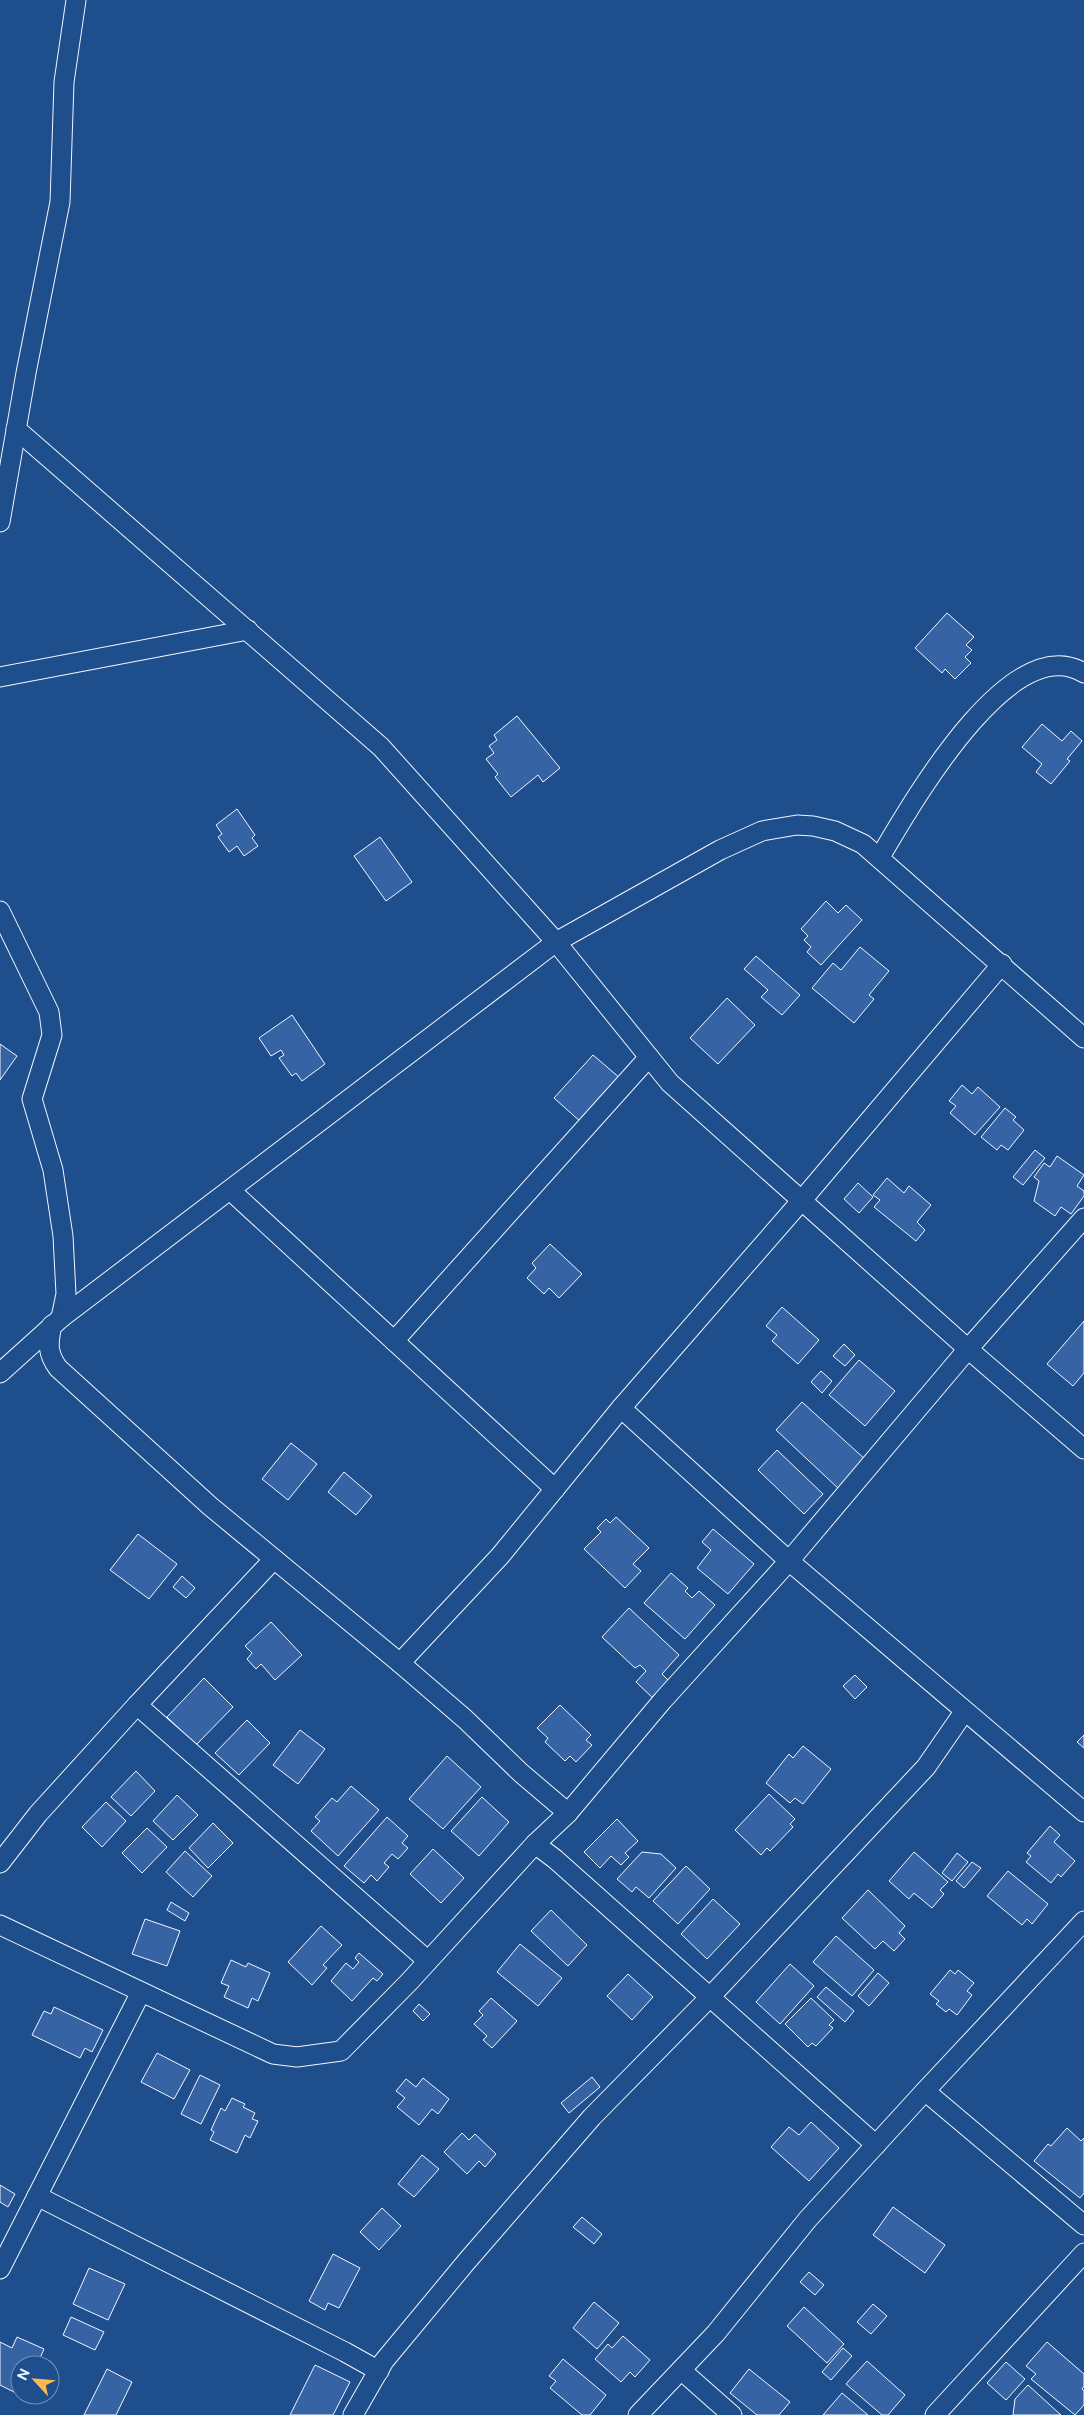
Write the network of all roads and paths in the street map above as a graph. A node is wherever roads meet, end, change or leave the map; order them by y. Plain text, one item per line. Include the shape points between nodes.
1 (76, 0) edge
2 (16, 429) junction
3 (0, 522) edge
4 (248, 630) junction
5 (1084, 673) edge
6 (0, 677) edge
7 (880, 857) junction
8 (0, 911) edge
9 (556, 942) junction
10 (1002, 964) junction
11 (1084, 1038) edge
12 (649, 1058) junction
13 (230, 1190) junction
14 (802, 1200) junction
15 (1084, 1218) edge
16 (56, 1322) junction
17 (394, 1341) junction
18 (968, 1350) junction
19 (0, 1373) edge
20 (621, 1408) junction
21 (1084, 1449) edge
22 (555, 1489) junction
23 (274, 1559) junction
24 (789, 1561) junction
25 (400, 1663) junction
26 (137, 1705) junction
27 (964, 1712) junction
28 (1084, 1812) edge
29 (568, 1813) junction
30 (535, 1844) junction
31 (0, 1863) edge
32 (1084, 1921) edge
33 (0, 1925) edge
34 (428, 1961) junction
35 (141, 1992) junction
36 (710, 1997) junction
37 (925, 2091) junction
38 (876, 2145) junction
39 (37, 2196) junction
40 (1084, 2226) edge
41 (1084, 2253) edge
42 (0, 2269) edge
43 (681, 2370) junction
44 (379, 2371) junction
45 (353, 2415) edge
46 (638, 2415) edge
47 (732, 2415) edge
48 (935, 2415) edge

1 - 2 street via 64,82 60,202
2 - 3 street
2 - 4 street
4 - 6 street
4 - 9 street via 381,747
5 - 7 street via 1065,666 1036,671 1015,681 996,698 936,765
7 - 9 street via 863,844 835,831 812,826 762,831 720,850
7 - 10 street
8 - 16 street via 49,1012 52,1034 32,1098 53,1170 63,1236 66,1294
9 - 12 street
9 - 13 street
10 - 11 street
10 - 14 street
12 - 14 street via 670,1083
12 - 17 street
13 - 16 street
13 - 17 street
14 - 18 street
14 - 20 street
15 - 18 street
16 - 19 street
16 - 23 street via 48,1344 58,1368 148,1451
17 - 22 street
18 - 21 street
18 - 24 street
20 - 22 street
20 - 24 street
22 - 25 street via 500,1556
23 - 25 street
23 - 26 street
24 - 27 street
24 - 29 street via 663,1700
25 - 29 street
26 - 31 street via 38,1814
26 - 34 street
27 - 28 street
27 - 36 street via 926,1767
29 - 30 street
30 - 34 street
30 - 36 street via 556,1859
32 - 37 street
33 - 35 street
34 - 35 street via 341,2051 297,2057 273,2054
35 - 39 street
36 - 38 street
36 - 44 street via 592,2117 467,2261
37 - 38 street
37 - 40 street
38 - 43 street via 808,2219 716,2333
39 - 42 street
39 - 44 street
41 - 48 street
43 - 46 street
43 - 47 street
44 - 45 street

